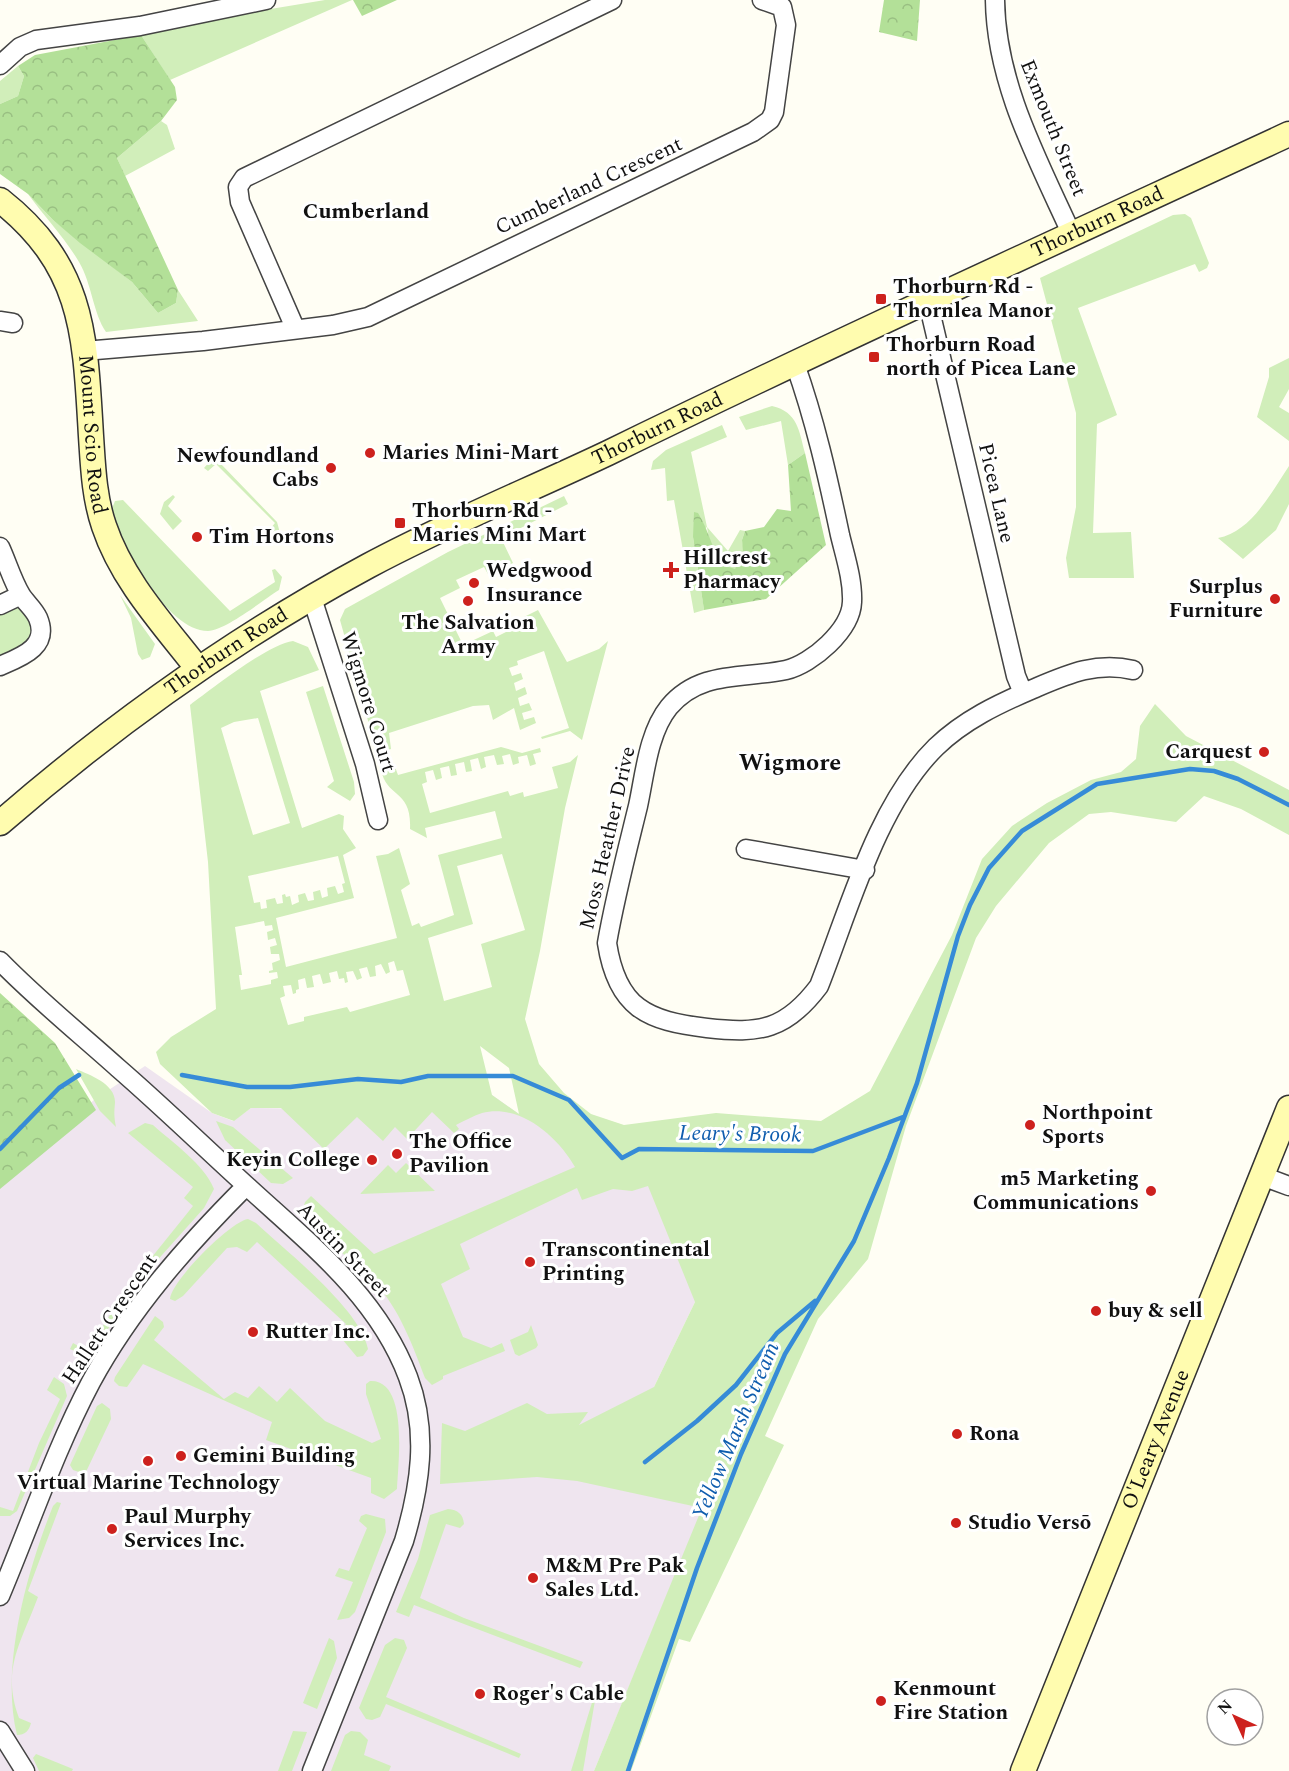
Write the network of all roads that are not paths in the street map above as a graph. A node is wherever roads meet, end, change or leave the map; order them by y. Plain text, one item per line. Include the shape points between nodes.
1 (266, 0) edge
2 (612, 0) edge
3 (762, 0) edge
4 (995, 0) edge
5 (0, 65) edge
6 (1289, 134) edge
7 (0, 200) edge
8 (1072, 235) junction
9 (928, 302) junction
10 (295, 328) junction
11 (84, 351) junction
12 (795, 364) junction
13 (0, 547) edge
14 (21, 595) junction
15 (312, 598) junction
16 (0, 605) edge
17 (0, 666) edge
18 (198, 669) junction
19 (1133, 670) dead end
20 (1023, 693) junction
21 (378, 820) dead end
22 (0, 823) edge
23 (746, 849) dead end
24 (865, 870) junction
25 (0, 961) edge
26 (1289, 1108) edge
27 (1262, 1176) junction
28 (246, 1185) junction
29 (1289, 1186) edge
30 (0, 1596) edge
31 (0, 1731) edge
32 (25, 1771) edge
33 (312, 1771) edge
34 (1023, 1771) edge

1 - 5 street via 140,26 36,40 20,47
2 - 10 street via 244,178 238,187 240,202
3 - 10 street, Cumberland Crescent via 782,7 786,25 774,112 763,127 385,310 349,322
4 - 8 street, Exmouth Street via 1002,66 1031,144
6 - 8 main road, Thorburn Road
7 - 11 main road, Mount Scio Road via 49,250 62,272 76,303
8 - 9 main road, Thorburn Road
9 - 12 main road, Thorburn Road
9 - 20 street, Picea Lane
10 - 11 street, Cumberland Crescent
11 - 18 main road, Mount Scio Road via 96,490 103,524 133,584
12 - 15 main road, Thorburn Road via 445,528
12 - 24 street, Moss Heather Drive via 831,492 852,604 843,626 808,661 787,670 712,678 695,685 668,708 656,726 607,943 611,965 620,986 650,1016 671,1024 742,1032 768,1028 790,1018 819,986
13 - 14 street
14 - 16 street
14 - 17 street via 38,617 38,644 30,653
15 - 18 main road, Thorburn Road
15 - 21 street, Wigmore Court via 365,764
18 - 22 main road, Thorburn Road via 80,755
19 - 20 street, Moss Heather Drive via 1083,670
20 - 24 street, Moss Heather Drive via 973,718 926,757 906,782 886,818
23 - 24 street
25 - 28 street, Austin Street
26 - 27 main road, O'Leary Avenue
27 - 29 street
27 - 34 main road, O'Leary Avenue
28 - 30 street, Hallett Crescent via 163,1276 92,1381 60,1447
28 - 33 street, Austin Street via 362,1295 398,1353 416,1404 420,1429 419,1484 404,1541
31 - 32 street

